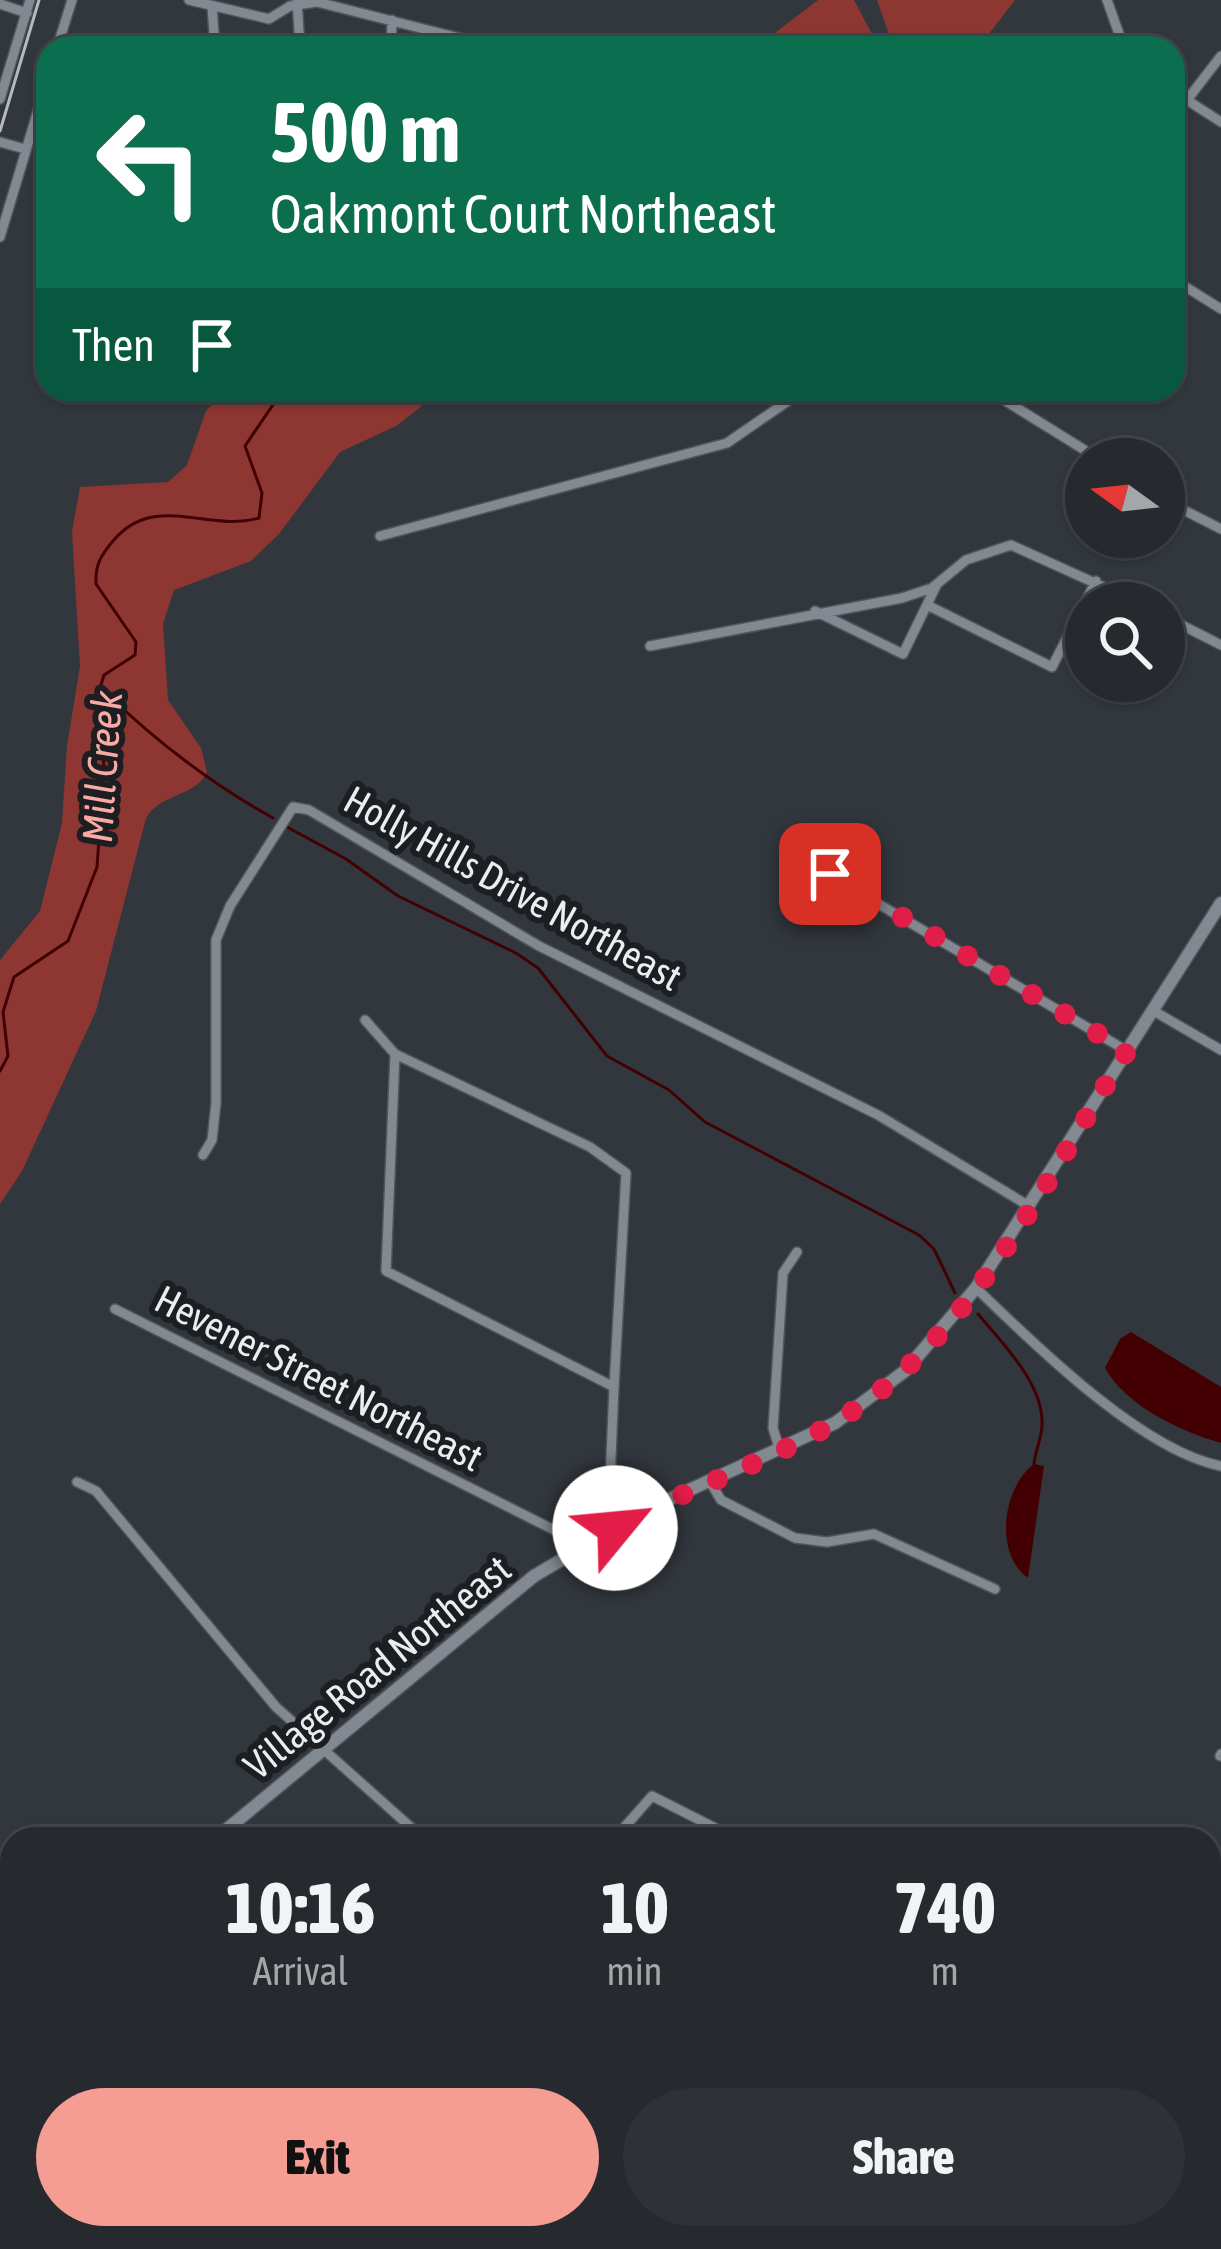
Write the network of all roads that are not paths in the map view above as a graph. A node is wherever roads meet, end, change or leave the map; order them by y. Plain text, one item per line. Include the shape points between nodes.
1 (30, 0) edge
2 (72, 0) edge
3 (189, 0) edge
4 (1107, 0) edge
5 (298, 2) edge
6 (0, 4) edge
7 (212, 6) junction
8 (26, 13) junction
9 (392, 20) junction
10 (61, 36) edge
11 (214, 36) edge
12 (299, 36) edge
13 (391, 36) edge
14 (453, 36) edge
15 (1120, 36) edge
16 (1221, 56) edge
17 (0, 98) edge
18 (1187, 100) joint
19 (36, 116) edge
20 (1221, 122) edge
21 (0, 142) edge
22 (26, 149) junction
23 (0, 237) edge
24 (1185, 286) edge
25 (1221, 309) edge
26 (786, 402) edge
27 (1007, 402) edge
28 (1065, 438) edge
29 (1185, 511) edge
30 (1221, 529) edge
31 (380, 536) dead end
32 (1096, 581) joint
33 (937, 584) junction
34 (927, 605) junction
35 (815, 611) junction
36 (1185, 627) edge
37 (1221, 645) edge
38 (650, 646) dead end
39 (794, 854) dead end
40 (1221, 903) edge
41 (1152, 1010) junction
42 (365, 1020) dead end
43 (1221, 1050) edge
44 (1127, 1051) junction
45 (395, 1054) junction
46 (202, 1155) dead end
47 (1029, 1206) junction
48 (796, 1252) dead end
49 (976, 1288) junction
50 (116, 1310) dead end
51 (614, 1387) junction
52 (778, 1448) junction
53 (1221, 1466) edge
54 (709, 1480) junction
55 (77, 1482) dead end
56 (615, 1528) junction
57 (584, 1545) junction
58 (995, 1589) dead end
59 (323, 1748) junction
60 (229, 1827) edge
61 (411, 1827) edge
62 (625, 1827) edge
63 (713, 1827) edge

1 - 8 street
2 - 10 street
3 - 7 street
4 - 15 street
5 - 7 street via 269,19
5 - 9 street
5 - 12 street
6 - 8 street
7 - 11 street
8 - 17 street
9 - 13 street
9 - 14 street
16 - 18 street
18 - 20 street
19 - 22 street
21 - 22 street
22 - 23 street
24 - 25 street
26 - 31 street via 727,442
27 - 28 street
29 - 30 street
32 - 33 street via 1011,545 966,560
32 - 34 street via 1052,667
33 - 34 street
33 - 35 street via 902,598
34 - 35 street via 903,654
35 - 38 street
36 - 37 street
39 - 44 street
40 - 41 main road, Village Road Northeast
41 - 43 street
41 - 44 main road, Village Road Northeast
42 - 45 street
44 - 47 main road, Village Road Northeast
45 - 51 street via 386,1270
45 - 51 street via 590,1147 626,1173
46 - 47 street, Holly Hills Drive Northeast via 216,1103 216,940 293,807 539,946 878,1115
47 - 49 main road, Village Road Northeast
48 - 52 street via 784,1273
49 - 52 main road, Village Road Northeast via 905,1371 835,1423
49 - 53 street via 1048,1358 1116,1408 1188,1455
50 - 57 street, Hevener Street Northeast
51 - 56 street
52 - 54 main road, Village Road Northeast
54 - 56 main road, Village Road Northeast
54 - 58 street via 721,1500 795,1538 874,1534
55 - 59 street via 96,1491 276,1707
56 - 57 main road, Village Road Northeast
57 - 59 main road, Village Road Northeast via 464,1630
59 - 60 main road, Village Road Northeast
59 - 61 street
62 - 63 street via 652,1796

